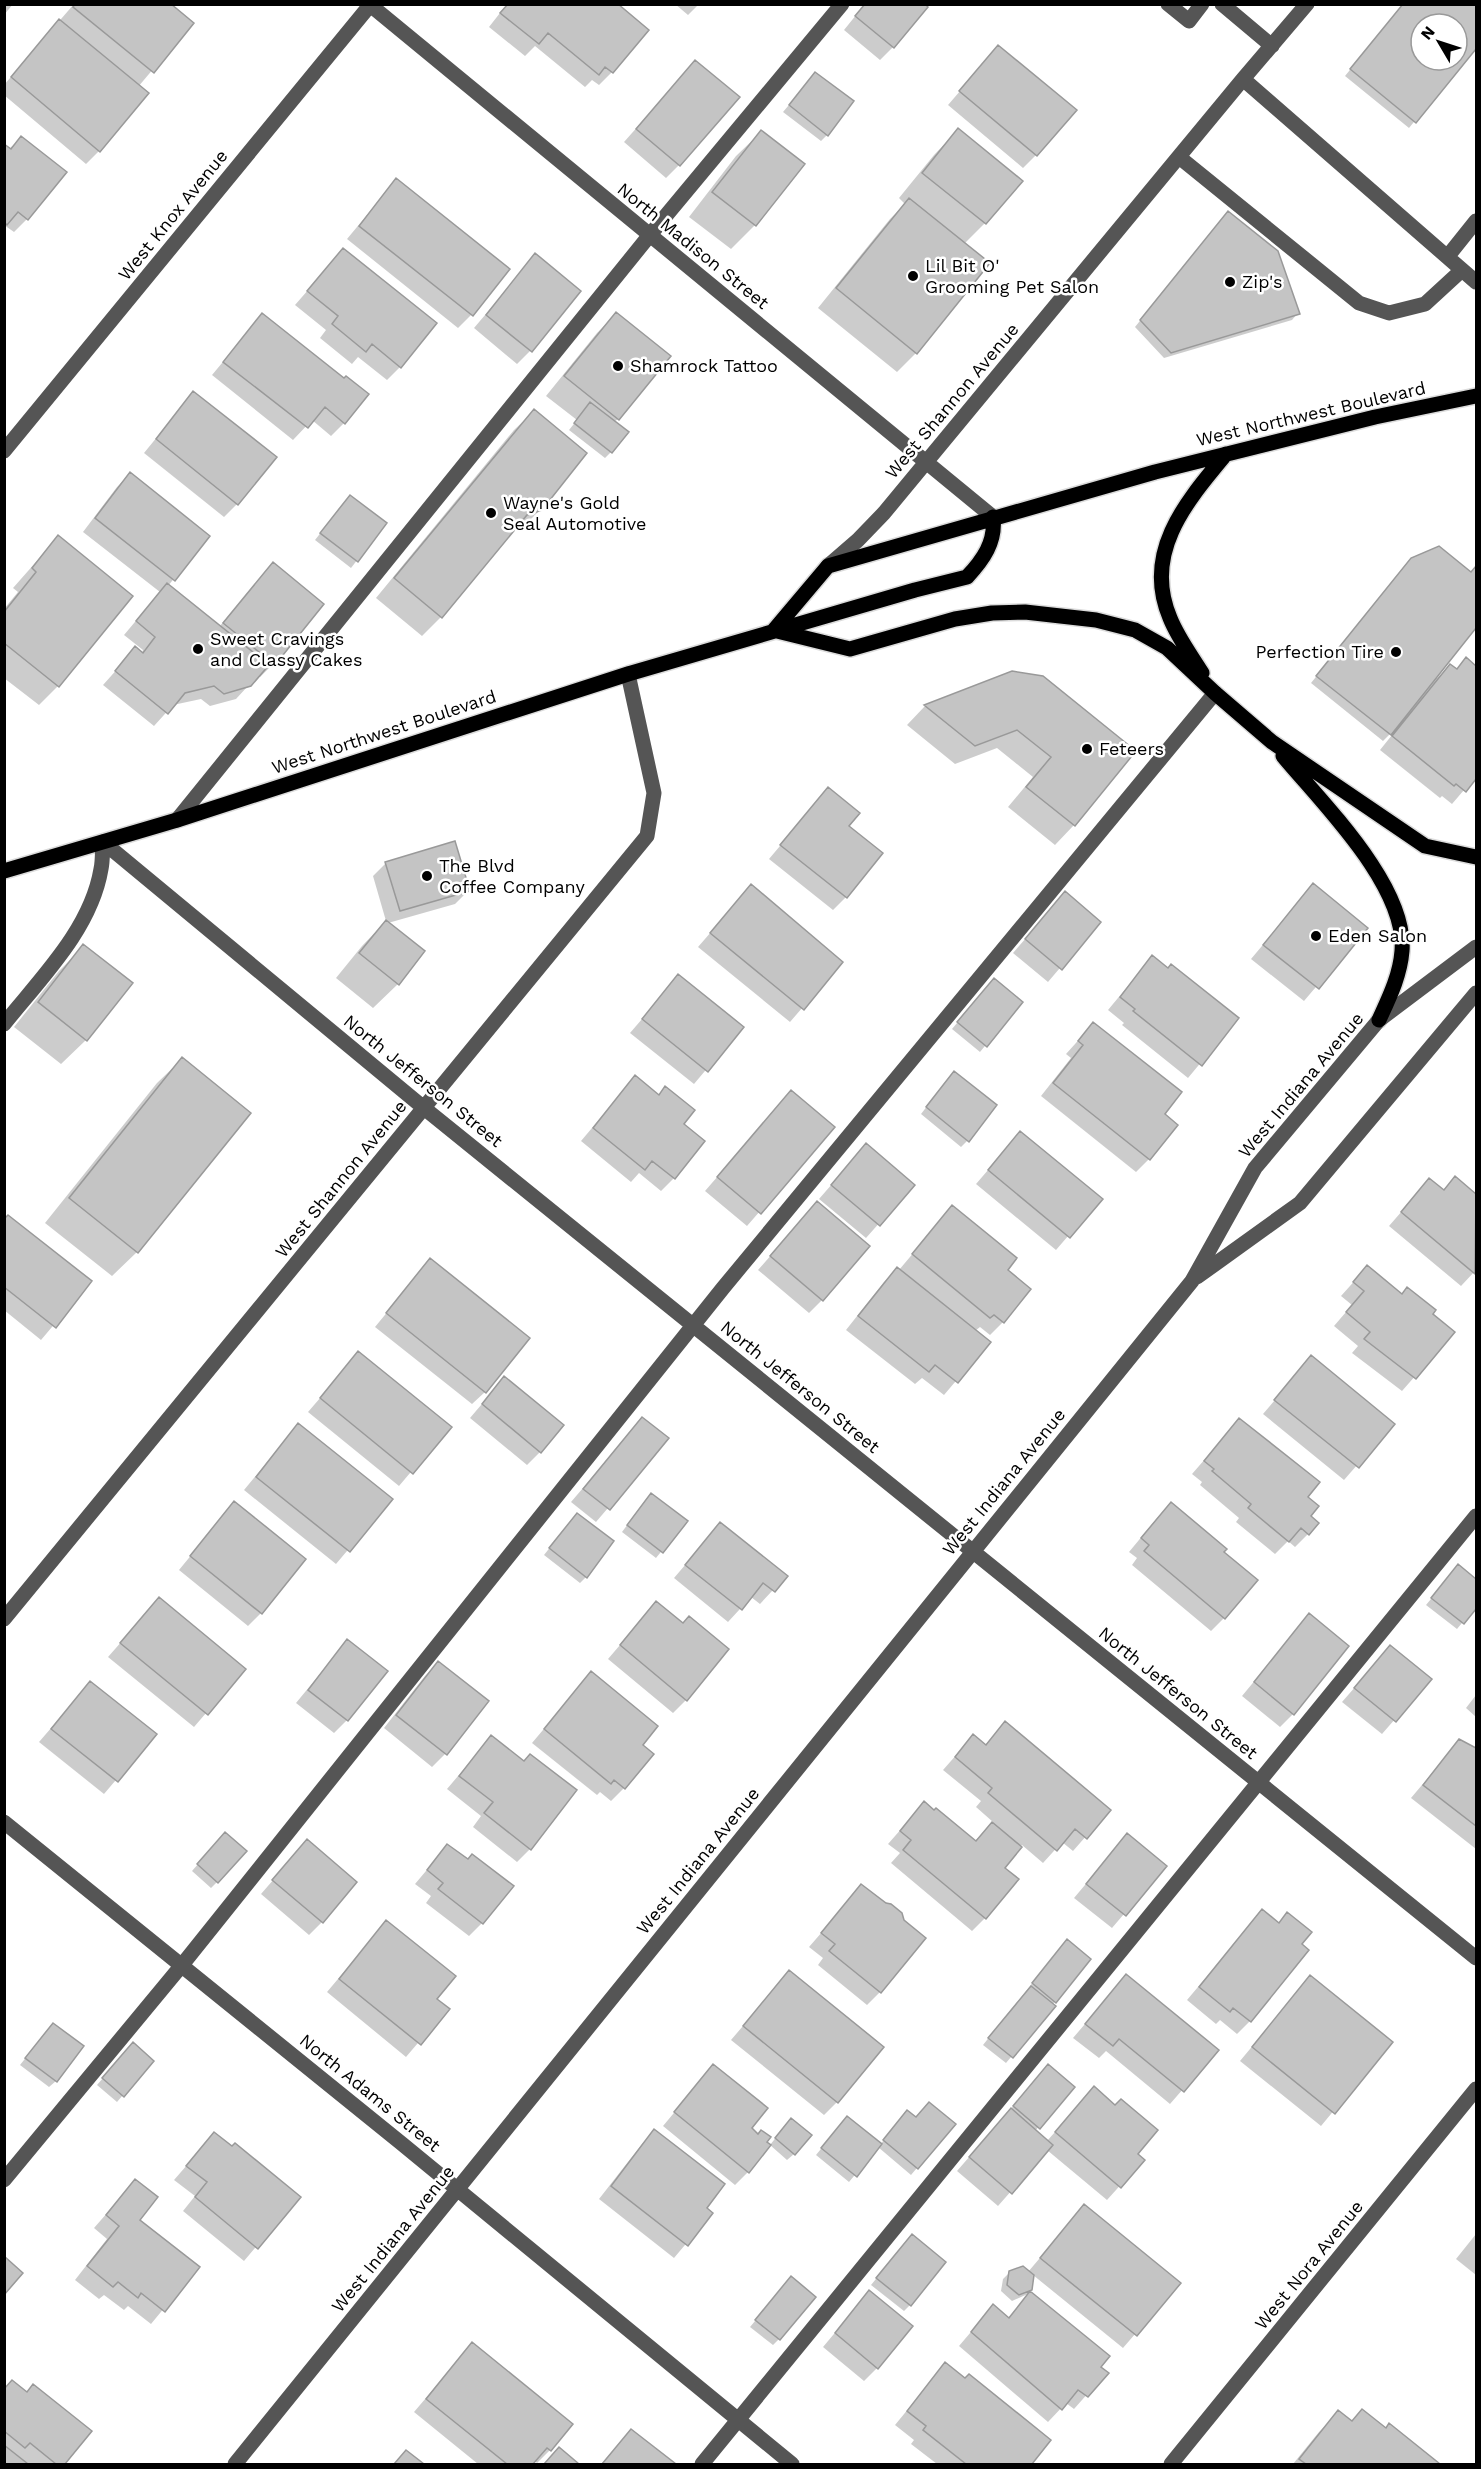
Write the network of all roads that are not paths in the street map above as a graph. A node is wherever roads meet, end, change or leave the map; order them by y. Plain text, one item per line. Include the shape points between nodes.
1 (843, 4) edge
2 (1168, 4) edge
3 (1202, 4) edge
4 (1221, 4) edge
5 (1307, 4) edge
6 (370, 5) edge
7 (1272, 46) junction
8 (1244, 78) junction
9 (1179, 157) junction
10 (1476, 221) edge
11 (649, 236) junction
12 (1448, 256) junction
13 (1462, 270) junction
14 (1476, 282) edge
15 (1476, 396) edge
16 (4, 451) edge
17 (1226, 454) junction
18 (926, 463) junction
19 (993, 517) junction
20 (828, 566) junction
21 (774, 630) junction
22 (628, 674) junction
23 (1215, 693) junction
24 (1272, 742) junction
25 (177, 820) junction
26 (103, 842) junction
27 (1476, 857) edge
28 (4, 871) edge
29 (1476, 947) edge
30 (1476, 993) edge
31 (1379, 1020) junction
32 (4, 1024) edge
33 (424, 1108) junction
34 (1192, 1281) junction
35 (693, 1326) junction
36 (1476, 1516) edge
37 (973, 1552) junction
38 (4, 1619) edge
39 (1259, 1783) junction
40 (4, 1822) edge
41 (1476, 1958) edge
42 (182, 1965) junction
43 (1476, 2089) edge
44 (4, 2180) edge
45 (458, 2190) junction
46 (738, 2420) junction
47 (235, 2464) edge
48 (702, 2464) edge
49 (792, 2464) edge
50 (1171, 2464) edge

1 - 11 street
2 - 3 street via 1189,21
4 - 7 street
5 - 7 street, West Shannon Avenue
6 - 11 street, North Madison Street
6 - 16 street, West Knox Avenue
7 - 8 street, West Shannon Avenue
8 - 9 street, West Shannon Avenue
8 - 12 street
9 - 13 street via 1359,303 1389,313 1425,304
9 - 18 street, West Shannon Avenue
10 - 12 street
11 - 18 street, North Madison Street
11 - 25 street
12 - 13 street
13 - 14 street
15 - 17 main road, West Northwest Boulevard
17 - 19 main road, West Northwest Boulevard
17 - 23 main road via 1187,502 1167,539 1162,563 1162,588 1169,616
18 - 19 street, North Madison Street
18 - 20 street, West Shannon Avenue via 884,513
19 - 20 main road
19 - 21 main road, West Northwest Boulevard via 990,546 968,577
20 - 21 main road
21 - 22 main road, West Northwest Boulevard
21 - 23 main road via 850,649 956,619 992,613 1073,617 1135,630 1167,648
22 - 25 main road, West Northwest Boulevard
22 - 33 street, West Shannon Avenue via 654,794 647,836
23 - 24 main road
23 - 35 street
24 - 27 main road via 1425,846
24 - 31 main road via 1371,862 1397,911 1402,949 1400,969
25 - 26 main road, West Northwest Boulevard
26 - 28 main road, West Northwest Boulevard
26 - 32 street via 101,870 88,910 64,949
26 - 33 street, North Jefferson Street
29 - 31 street, West Indiana Avenue
30 - 34 street, West Indiana Avenue via 1300,1203
31 - 34 street, West Indiana Avenue via 1255,1168
33 - 35 street, North Jefferson Street
33 - 38 street, West Shannon Avenue
34 - 37 street, West Indiana Avenue
35 - 37 street, North Jefferson Street
35 - 42 street
36 - 39 street
37 - 39 street, North Jefferson Street
37 - 45 street, West Indiana Avenue
39 - 41 street, North Jefferson Street
39 - 46 street
40 - 42 street, North Adams Street
42 - 44 street
42 - 45 street, North Adams Street
43 - 50 street, West Nora Avenue
45 - 46 street, North Adams Street
45 - 47 street, West Indiana Avenue
46 - 48 street
46 - 49 street, North Adams Street

